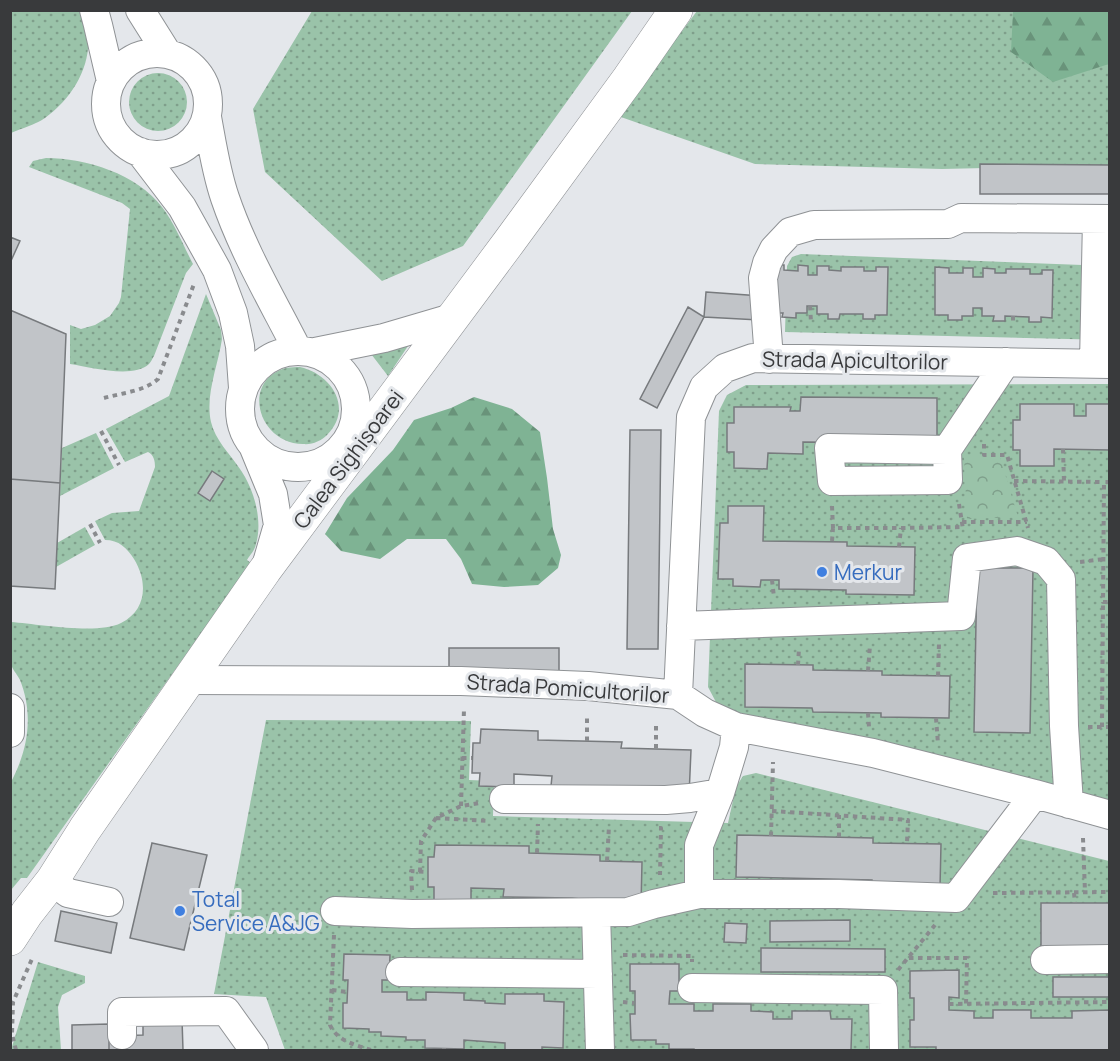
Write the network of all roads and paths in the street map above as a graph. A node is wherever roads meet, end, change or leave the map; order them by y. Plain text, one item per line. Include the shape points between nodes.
1 (94, 10) edge
2 (140, 10) edge
3 (676, 10) edge
4 (167, 53) junction
5 (111, 81) junction
6 (207, 117) junction
7 (140, 152) junction
8 (1103, 219) edge
9 (201, 277) dead end
10 (810, 306) dead end
11 (1013, 316) dead end
12 (452, 318) junction
13 (811, 322) dead end
14 (1013, 325) dead end
15 (306, 351) junction
16 (769, 359) junction
17 (1006, 362) junction
18 (1102, 364) edge
19 (243, 388) junction
20 (104, 398) dead end
21 (101, 431) dead end
22 (984, 443) dead end
23 (254, 448) junction
24 (348, 449) junction
25 (947, 450) junction
26 (1063, 450) dead end
27 (119, 465) dead end
28 (948, 480) junction
29 (832, 481) junction
30 (1014, 481) junction
31 (1064, 482) junction
32 (1107, 482) edge
33 (1027, 522) junction
34 (90, 524) dead end
35 (962, 525) junction
36 (833, 528) junction
37 (901, 528) junction
38 (832, 542) dead end
39 (100, 543) dead end
40 (899, 547) dead end
41 (1104, 551) junction
42 (1110, 551) edge
43 (1037, 557) junction
44 (967, 558) junction
45 (265, 570) junction
46 (1103, 602) junction
47 (1110, 602) edge
48 (941, 617) junction
49 (681, 626) junction
50 (938, 676) dead end
51 (188, 680) junction
52 (678, 694) junction
53 (10, 708) edge
54 (464, 710) dead end
55 (587, 715) dead end
56 (936, 718) dead end
57 (656, 726) dead end
58 (736, 727) junction
59 (1102, 727) dead end
60 (10, 733) edge
61 (587, 741) dead end
62 (938, 748) dead end
63 (656, 749) dead end
64 (462, 758) junction
65 (472, 758) dead end
66 (773, 758) dead end
67 (720, 793) junction
68 (1035, 794) junction
69 (1068, 804) junction
70 (461, 806) junction
71 (498, 810) junction
72 (772, 811) junction
73 (839, 815) junction
74 (1110, 815) edge
75 (613, 817) junction
76 (436, 818) junction
77 (538, 823) dead end
78 (547, 823) dead end
79 (654, 828) dead end
80 (771, 836) dead end
81 (839, 837) dead end
82 (1083, 838) dead end
83 (907, 843) dead end
84 (607, 861) dead end
85 (420, 872) dead end
86 (52, 880) junction
87 (660, 882) dead end
88 (1085, 892) junction
89 (1110, 892) edge
90 (998, 893) dead end
91 (1074, 893) junction
92 (699, 894) junction
93 (956, 898) junction
94 (109, 902) dead end
95 (1075, 903) dead end
96 (335, 911) dead end
97 (596, 913) junction
98 (16, 927) edge
99 (11, 946) edge
100 (333, 951) dead end
101 (1110, 959) edge
102 (1045, 960) dead end
103 (598, 964) junction
104 (400, 972) dead end
105 (692, 988) joint
106 (332, 990) junction
107 (347, 992) dead end
108 (1110, 1002) edge
109 (1092, 1003) junction
110 (949, 1004) dead end
111 (966, 1004) junction
112 (1012, 1004) junction
113 (1012, 1010) dead end
114 (1091, 1010) dead end
115 (122, 1035) dead end
116 (16, 1050) edge
117 (254, 1050) edge
118 (371, 1050) edge
119 (600, 1050) edge
120 (884, 1050) edge

1 - 5 street
2 - 4 street
3 - 12 main road, Calea Sighișoarei
4 - 5 street via 150,52 134,58
4 - 6 street via 196,69 209,100
5 - 7 street via 106,98 110,123 125,144
6 - 7 street via 201,132 174,152
6 - 15 street via 226,200 248,254
7 - 19 street via 182,207 217,270 233,314
8 - 16 street via 961,218 948,224 814,225 790,232 774,249 763,278
8 - 18 street
9 - 20 path via 195,283 158,379 143,388
10 - 13 path
11 - 14 path
12 - 15 street via 384,338
12 - 24 main road, Calea Sighișoarei
15 - 19 street via 280,353 264,361
15 - 24 street via 331,359 352,384 357,416
16 - 17 street, Strada Apicultorilor
16 - 49 street, Strada Apicultorilor via 753,358 725,368 704,387 691,417
17 - 18 street, Strada Apicultorilor
17 - 25 street
19 - 23 street via 240,420
21 - 27 path
22 - 30 path via 984,454 1007,455
23 - 24 street via 267,459 300,467
23 - 45 street via 273,494 278,525
24 - 45 main road, Calea Sighișoarei
25 - 28 street
25 - 29 street via 829,448
26 - 31 path
28 - 29 street
28 - 35 path via 957,487
29 - 36 path
30 - 31 path
30 - 33 path
31 - 32 path
32 - 41 path
33 - 35 path
33 - 43 path
34 - 39 path
35 - 37 path
35 - 44 path
36 - 37 path
36 - 38 path
37 - 40 path
41 - 42 path
41 - 46 path
43 - 44 street via 1017,551
43 - 69 street via 1046,561 1061,579
44 - 48 street via 961,616
45 - 51 main road, Calea Sighișoarei
46 - 47 path
46 - 59 path
48 - 49 street
48 - 50 path
49 - 52 street, Strada Apicultorilor
51 - 52 street, Strada Pomicultorilor via 461,681
51 - 86 main road, Calea Sighișoarei
52 - 58 street, Strada Pomicultorilor via 705,713
53 - 60 street
54 - 64 path
55 - 61 path
56 - 62 path
57 - 63 path
58 - 67 street
58 - 68 street, Strada Pomicultorilor via 873,753
64 - 65 path
64 - 70 path
66 - 72 path
67 - 75 street via 666,800
67 - 92 street via 699,845
68 - 69 street, Strada Pomicultorilor
68 - 93 street
69 - 74 street, Strada Pomicultorilor
70 - 71 path
70 - 76 path
71 - 75 street
71 - 76 path
72 - 73 path
72 - 80 path
73 - 81 path
73 - 83 path via 908,820
75 - 84 path
76 - 85 path via 421,841
77 - 78 path
79 - 87 path via 661,828
82 - 88 path
86 - 94 street via 68,893
86 - 98 main road, Calea Sighișoarei
88 - 89 path
88 - 91 path
90 - 91 path
91 - 95 path
92 - 93 street
92 - 97 street via 628,912
93 - 111 path via 908,958 967,958
96 - 97 street
97 - 103 street
98 - 99 main road, Calea Sighișoarei
99 - 116 path via 32,959 14,1002 12,1034
100 - 106 path
101 - 102 street
103 - 104 street
103 - 105 path via 692,956
103 - 119 street
105 - 120 street via 883,990
106 - 107 path
106 - 118 path via 333,1033
108 - 109 path
109 - 112 path
109 - 114 path
110 - 111 path
111 - 112 path
112 - 113 path
115 - 117 street via 122,1012 226,1011

